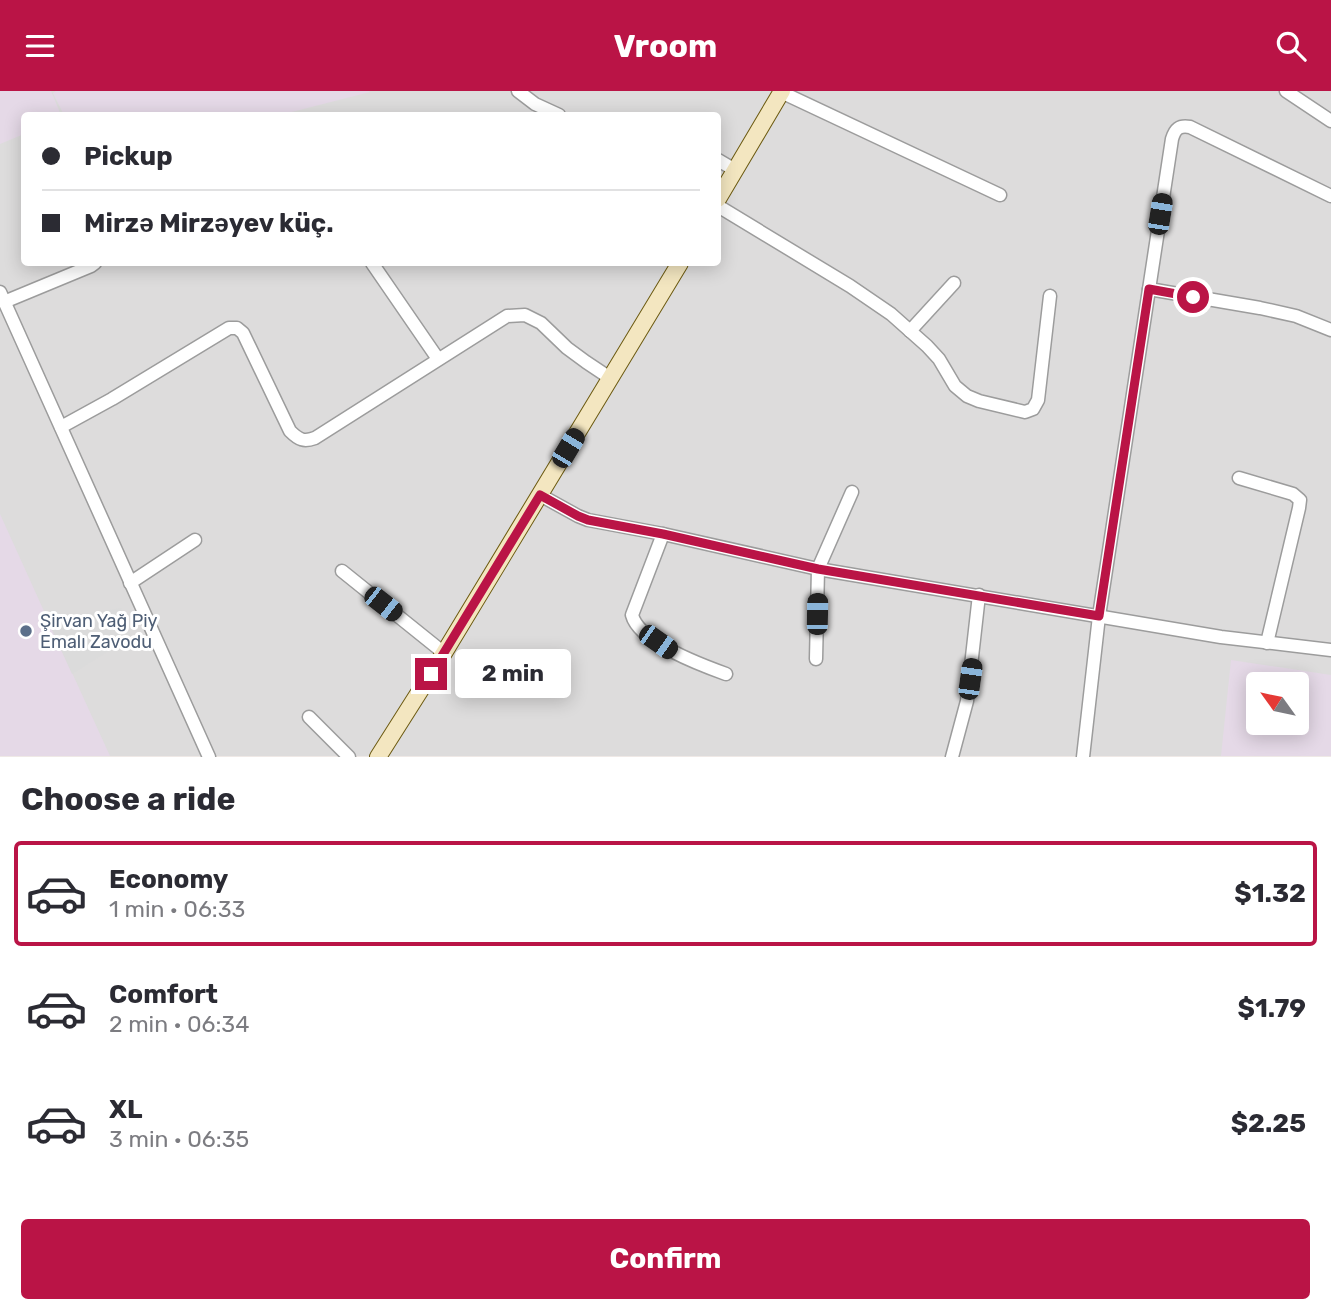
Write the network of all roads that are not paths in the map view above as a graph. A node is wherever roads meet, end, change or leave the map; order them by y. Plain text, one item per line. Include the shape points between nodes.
1 (518, 91) edge
2 (1286, 91) edge
3 (782, 92) edge
4 (552, 112) edge
5 (1331, 121) edge
6 (721, 162) edge
7 (735, 170) junction
8 (721, 194) edge
9 (1000, 195) dead end
10 (1331, 196) edge
11 (721, 208) edge
12 (91, 266) edge
13 (374, 266) edge
14 (678, 266) edge
15 (954, 283) dead end
16 (1149, 289) junction
17 (1050, 296) dead end
18 (2, 297) edge
19 (1331, 330) edge
20 (910, 331) junction
21 (438, 359) junction
22 (610, 378) junction
23 (61, 427) junction
24 (1240, 478) dead end
25 (852, 492) dead end
26 (540, 495) junction
27 (663, 534) junction
28 (195, 540) dead end
29 (818, 569) junction
30 (342, 571) dead end
31 (130, 583) junction
32 (979, 595) junction
33 (1099, 616) junction
34 (1267, 643) junction
35 (1331, 650) edge
36 (444, 653) junction
37 (816, 659) dead end
38 (726, 674) dead end
39 (309, 717) dead end
40 (209, 757) edge
41 (349, 757) edge
42 (377, 757) edge
43 (953, 757) edge
44 (1083, 757) edge

1 - 4 street
2 - 5 street
3 - 7 main road
3 - 9 street
6 - 7 street
7 - 8 main road
10 - 16 street via 1190,127 1178,128 1172,139
11 - 20 street via 850,286
12 - 18 street
13 - 21 street
14 - 22 main road
15 - 20 street
16 - 19 street via 1296,316
16 - 33 street
17 - 20 street via 1038,401 1025,412 967,396
18 - 23 street
21 - 22 street via 507,316 525,315
21 - 23 street via 307,441 290,431 243,333 229,328
22 - 26 main road
23 - 31 street
24 - 34 street via 1300,500
25 - 29 street
26 - 27 street via 588,520
26 - 36 main road
27 - 29 street
27 - 38 street via 632,615 634,622 675,653
28 - 31 street
29 - 32 street
29 - 37 street
30 - 36 street
31 - 40 street
32 - 33 street
32 - 43 street via 967,701
33 - 34 street
33 - 44 street
34 - 35 street
36 - 42 main road
39 - 41 street

